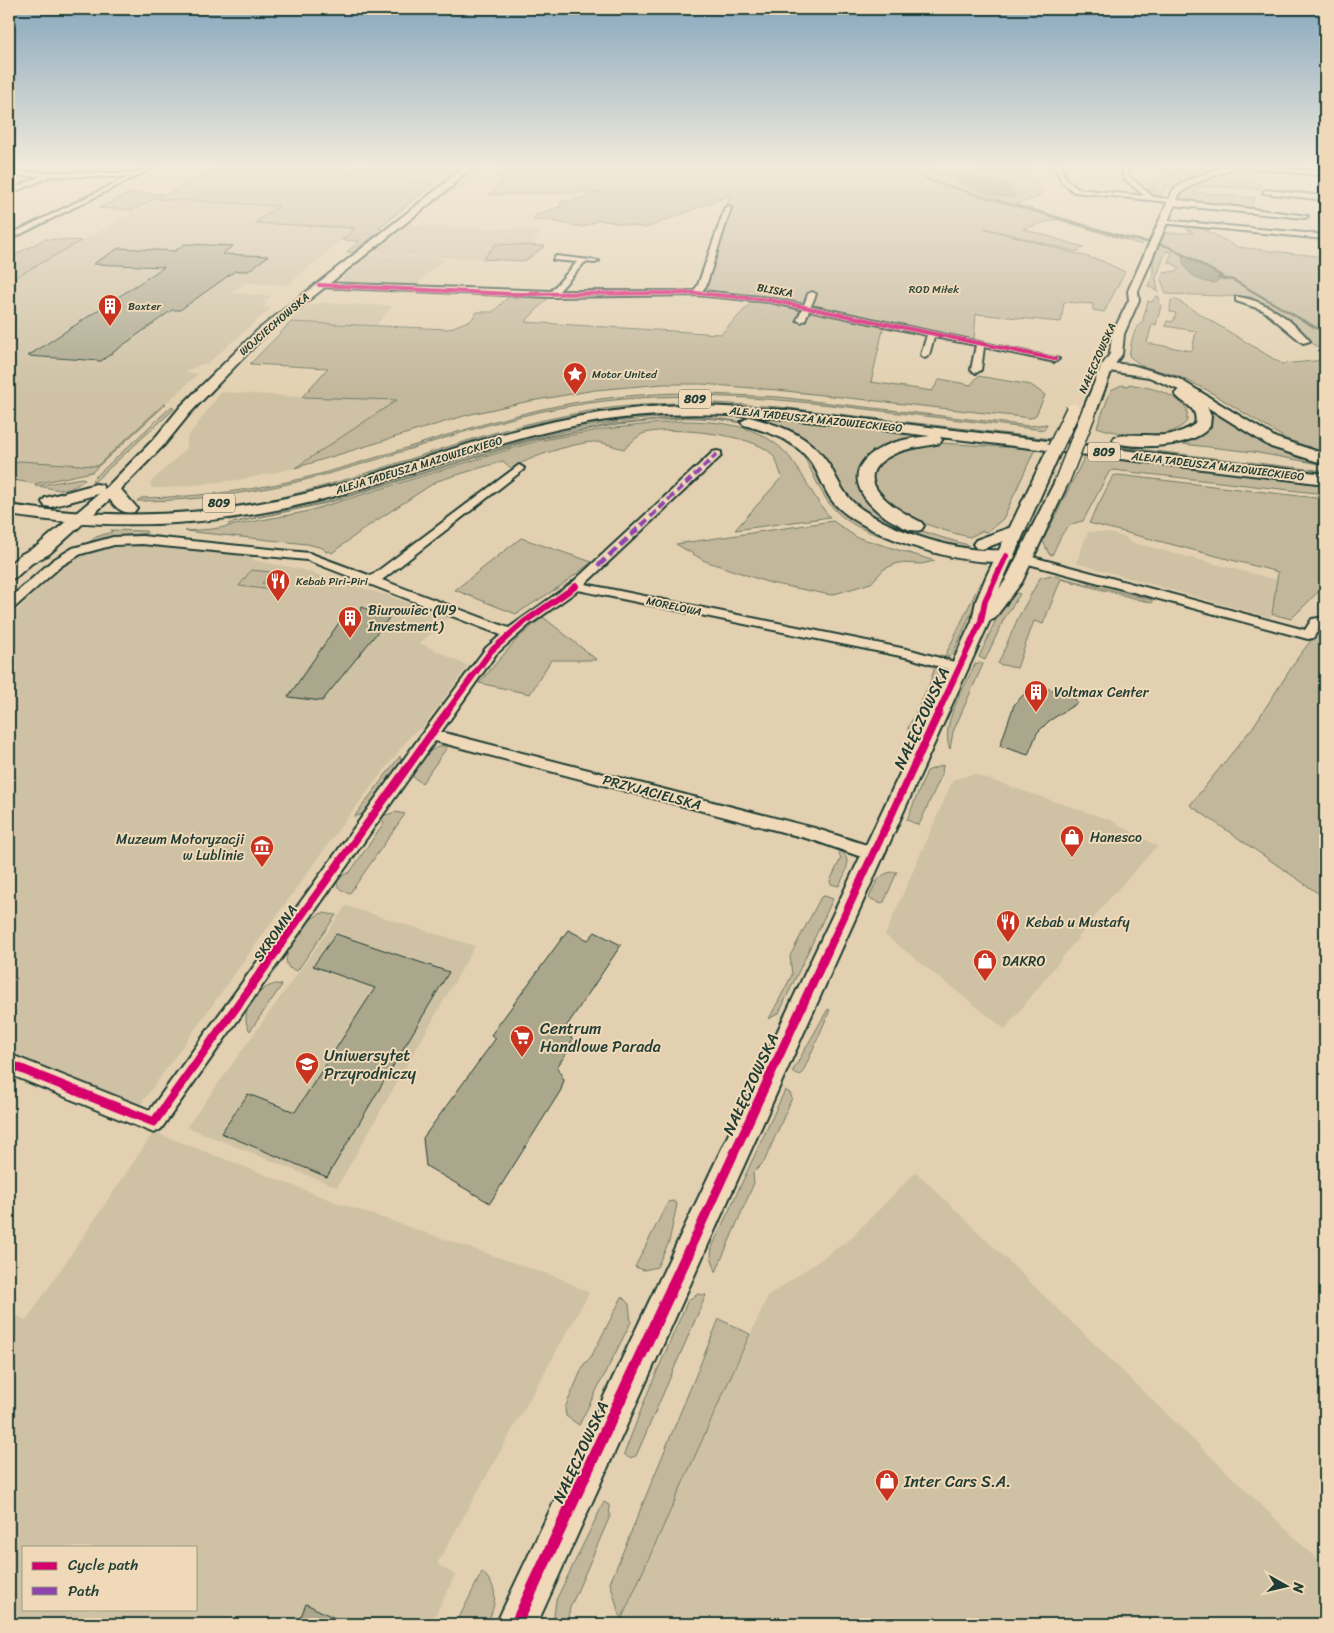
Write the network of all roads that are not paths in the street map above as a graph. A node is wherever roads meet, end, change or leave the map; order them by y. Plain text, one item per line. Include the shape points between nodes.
1 (376, 241) edge
2 (717, 241) edge
3 (1154, 241) edge
4 (556, 258) dead end
5 (583, 260) junction
6 (594, 261) dead end
7 (319, 285) junction
8 (1133, 291) junction
9 (696, 293) junction
10 (812, 294) dead end
11 (552, 295) junction
12 (1239, 299) dead end
13 (806, 308) junction
14 (801, 320) dead end
15 (931, 334) junction
16 (1306, 341) dead end
17 (1104, 342) dead end
18 (980, 344) junction
19 (925, 355) dead end
20 (1056, 358) dead end
21 (1102, 365) junction
22 (976, 370) dead end
23 (1125, 372) junction
24 (1101, 383) junction
25 (1079, 397) dead end
26 (645, 411) junction
27 (982, 438) junction
28 (1091, 440) junction
29 (717, 454) dead end
30 (1325, 459) edge
31 (519, 468) dead end
32 (1325, 468) edge
33 (1325, 479) edge
34 (104, 489) junction
35 (9, 495) edge
36 (128, 508) junction
37 (9, 510) edge
38 (78, 513) junction
39 (47, 516) junction
40 (1017, 530) junction
41 (979, 550) junction
42 (1006, 556) junction
43 (26, 559) junction
44 (1025, 559) junction
45 (9, 574) edge
46 (995, 577) junction
47 (373, 581) junction
48 (576, 586) junction
49 (9, 605) edge
50 (982, 621) junction
51 (1325, 621) edge
52 (509, 633) junction
53 (960, 668) junction
54 (430, 734) junction
55 (873, 854) junction
56 (9, 1064) edge
57 (516, 1624) edge

1 - 7 street, WOJCIECHOWSKA
2 - 9 street via 702,286
3 - 8 street, NAŁĘCZOWSKA
4 - 5 street
5 - 6 street
5 - 11 street
7 - 11 street, BLISKA
7 - 34 street, WOJCIECHOWSKA via 262,332 160,441
8 - 17 street, NAŁĘCZOWSKA via 1123,298
8 - 21 street, NAŁĘCZOWSKA via 1134,300
9 - 11 street, BLISKA
9 - 13 street, BLISKA via 755,298
10 - 13 street, BLISKA
12 - 16 street via 1250,299 1259,304
13 - 14 street, BLISKA
13 - 15 street, BLISKA
15 - 18 street, BLISKA
15 - 19 street
18 - 20 street, BLISKA
18 - 22 street
21 - 23 main road
21 - 24 street, NAŁĘCZOWSKA
23 - 24 main road
23 - 28 main road via 1187,396 1202,411 1202,426 1188,435 1166,440
23 - 30 main road via 1188,388 1270,440
24 - 44 street, NAŁĘCZOWSKA, bridge via 1062,481
25 - 40 street, NAŁĘCZOWSKA, bridge
26 - 27 main road, ALEJA TADEUSZA MAZOWIECKIEGO / 809 via 747,411
26 - 38 main road, ALEJA TADEUSZA MAZOWIECKIEGO / 809 via 533,430 326,494 262,509 164,521 114,522
26 - 41 main road via 720,417 783,432 811,450 838,496 862,518 900,535
27 - 33 main road, ALEJA TADEUSZA MAZOWIECKIEGO / 809
27 - 41 main road via 923,441 895,447 876,457 865,478 871,496 898,518
28 - 32 main road, ALEJA TADEUSZA MAZOWIECKIEGO / 809
28 - 36 main road, ALEJA TADEUSZA MAZOWIECKIEGO / 809 via 759,401 656,400 588,407 532,418 272,494 200,505
29 - 48 street
31 - 47 street
34 - 36 main road
34 - 38 street, WOJCIECHOWSKA
34 - 39 main road
35 - 39 main road, 809
36 - 38 main road, ALEJA TADEUSZA MAZOWIECKIEGO / 809
37 - 39 main road, 809
38 - 39 main road, 809
38 - 43 street, WOJCIECHOWSKA via 43,550
39 - 43 street, WOJCIECHOWSKA
40 - 41 main road
40 - 42 street, NAŁĘCZOWSKA
41 - 42 main road
41 - 46 main road
42 - 44 street
42 - 46 street, NAŁĘCZOWSKA
43 - 45 street, WOJCIECHOWSKA
44 - 50 street, NAŁĘCZOWSKA via 1013,582
44 - 51 street via 1308,635 1317,622
46 - 50 street, NAŁĘCZOWSKA via 985,601
47 - 49 street via 294,554 122,540 87,547 68,556
47 - 52 street
48 - 52 street, SKROMNA
48 - 53 street, MORELOWA via 911,654
50 - 53 street, NAŁĘCZOWSKA
52 - 54 street, SKROMNA via 491,651
53 - 55 street, NAŁĘCZOWSKA
54 - 55 street, PRZYJACIELSKA via 823,837
54 - 56 street, SKROMNA via 154,1122
55 - 57 street, NAŁĘCZOWSKA

